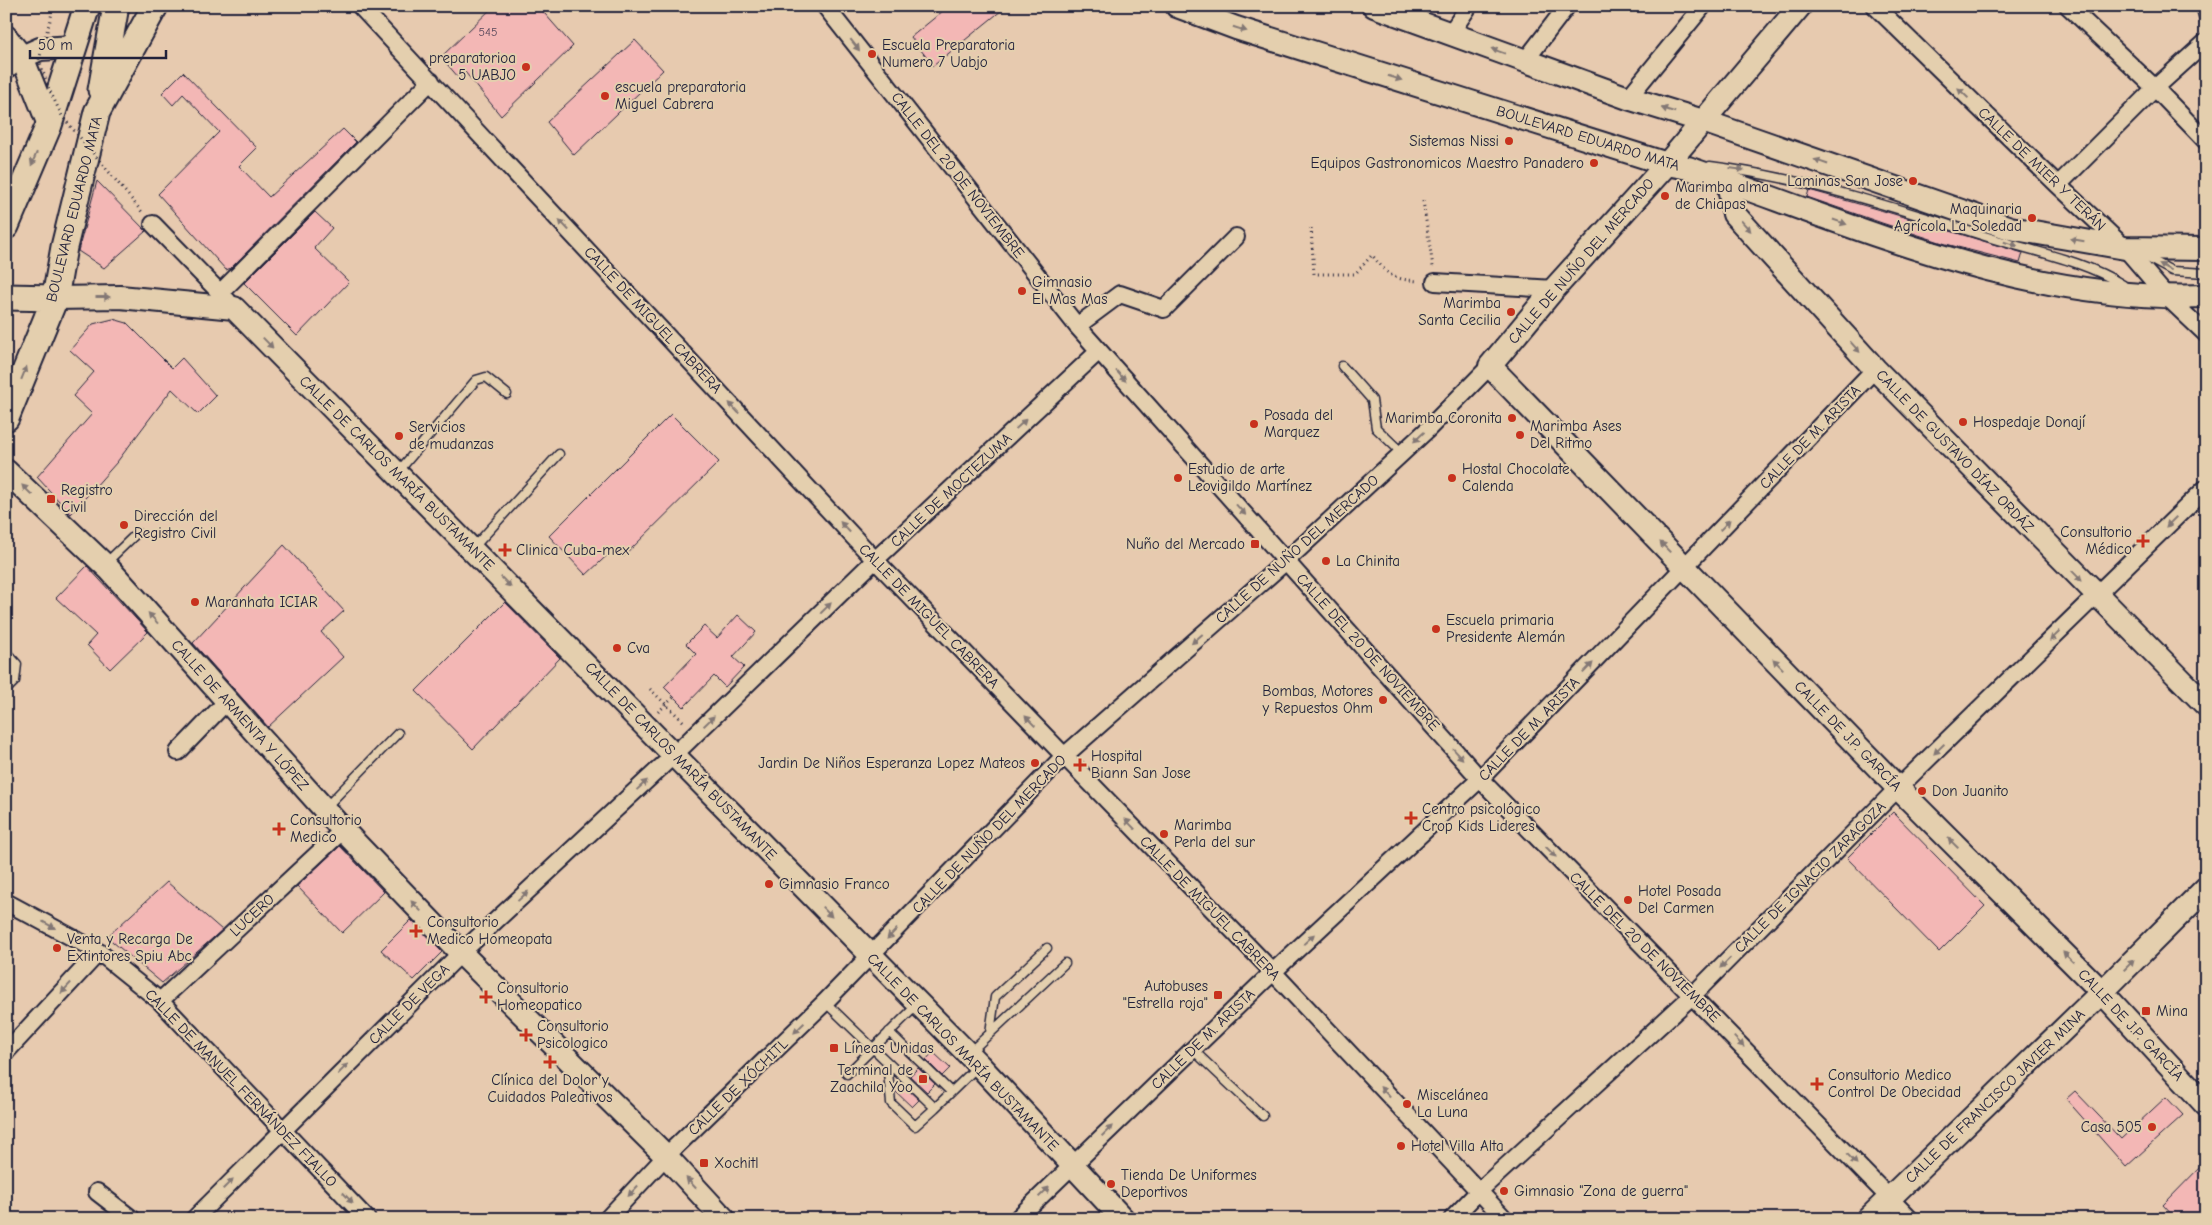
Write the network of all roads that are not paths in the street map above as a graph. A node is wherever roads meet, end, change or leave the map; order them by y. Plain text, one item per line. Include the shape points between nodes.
1 (87, 6) edge
2 (116, 6) edge
3 (155, 6) edge
4 (360, 6) edge
5 (825, 6) edge
6 (1177, 6) edge
7 (1469, 6) edge
8 (1567, 6) edge
9 (1703, 6) edge
10 (1800, 6) edge
11 (1875, 6) edge
12 (2068, 6) edge
13 (2200, 6) edge
14 (1380, 7) edge
15 (2206, 26) edge
16 (1450, 34) junction
17 (6, 37) edge
18 (2206, 42) edge
19 (74, 47) junction
20 (1525, 61) junction
21 (14, 64) edge
22 (430, 81) junction
23 (2155, 88) junction
24 (1628, 98) junction
25 (97, 112) junction
26 (1703, 121) junction
27 (49, 125) junction
28 (2206, 141) edge
29 (1678, 166) junction
30 (1728, 182) junction
31 (2058, 185) junction
32 (9, 215) edge
33 (153, 224) road end
34 (1236, 237) dead end
35 (2126, 248) junction
36 (2206, 249) edge
37 (2206, 273) edge
38 (1435, 282) road end
39 (1554, 289) junction
40 (2138, 296) junction
41 (2206, 296) edge
42 (6, 297) edge
43 (55, 298) junction
44 (2168, 298) junction
45 (227, 301) junction
46 (1077, 326) junction
47 (2206, 334) edge
48 (1099, 351) junction
49 (1342, 366) dead end
50 (1490, 366) junction
51 (1875, 369) junction
52 (507, 394) dead end
53 (6, 418) edge
54 (1402, 453) junction
55 (559, 454) dead end
56 (6, 471) edge
57 (397, 473) junction
58 (2206, 488) edge
59 (137, 533) dead end
60 (473, 548) junction
61 (875, 560) junction
62 (1286, 561) junction
63 (105, 565) junction
64 (1685, 567) junction
65 (2096, 596) junction
66 (6, 652) edge
67 (6, 690) edge
68 (227, 700) junction
69 (2206, 705) edge
70 (398, 733) dead end
71 (178, 752) dead end
72 (674, 755) junction
73 (1064, 756) junction
74 (1480, 779) junction
75 (1898, 788) junction
76 (324, 809) junction
77 (343, 830) junction
78 (2206, 888) edge
79 (6, 902) edge
80 (1047, 948) dead end
81 (99, 952) junction
82 (461, 953) junction
83 (870, 956) junction
84 (1065, 963) dead end
85 (1273, 972) junction
86 (2102, 992) junction
87 (1692, 995) junction
88 (160, 1000) junction
89 (825, 1002) junction
90 (919, 1004) junction
91 (889, 1032) junction
92 (990, 1034) junction
93 (873, 1048) junction
94 (1193, 1050) junction
95 (6, 1052) edge
96 (973, 1060) junction
97 (887, 1062) junction
98 (847, 1074) dead end
99 (951, 1092) junction
100 (2206, 1104) edge
101 (935, 1108) junction
102 (1263, 1116) dead end
103 (282, 1129) junction
104 (666, 1156) junction
105 (1072, 1165) junction
106 (1479, 1191) junction
107 (97, 1192) dead end
108 (1890, 1198) junction
109 (132, 1219) edge
110 (194, 1219) edge
111 (367, 1219) edge
112 (607, 1219) edge
113 (724, 1219) edge
114 (1017, 1219) edge
115 (1123, 1219) edge
116 (1452, 1219) edge
117 (1505, 1219) edge
118 (1868, 1219) edge
119 (1910, 1219) edge

1 - 19 main road
2 - 25 main road
3 - 25 main road, BOULEVARD EDUARDO MATA
4 - 22 street, CALLE DE MIGUEL CABRERA
5 -> 46 street, CALLE DEL 20 DE NOVIEMBRE
6 -> 29 street, BOULEVARD EDUARDO MATA via 1236,28
7 - 16 street
8 - 20 street
9 - 24 street
10 - 26 street, CALLE DE NUÑO DEL MERCADO
31 -> 11 street, CALLE DE MIER Y TERÁN
12 - 23 street
13 - 15 lane
14 - 16 street
20 -> 16 street
17 - 21 street
18 - 23 street
19 - 21 street via 40,48
19 - 27 main road
20 - 24 street
21 - 27 street
22 - 45 street
61 -> 22 street, CALLE DE MIGUEL CABRERA
23 - 28 street
23 - 31 street
26 -> 24 street
25 - 43 main road, BOULEVARD EDUARDO MATA
26 - 29 street, CALLE DE NUÑO DEL MERCADO
35 -> 26 street via 2010,228
27 -> 32 main road
29 - 30 street, BOULEVARD EDUARDO MATA
29 - 39 street, CALLE DE NUÑO DEL MERCADO
29 -> 40 lane via 1751,171 1918,215 2076,264 2110,277
30 -> 40 street, BOULEVARD EDUARDO MATA via 1933,255 2022,279
30 -> 51 street, CALLE DE GUSTAVO DÍAZ ORDÁZ via 1734,214
31 - 35 street, CALLE DE MIER Y TERÁN
33 - 45 street, CALLE DE CARLOS MARÍA BUSTAMANTE
34 - 46 street via 1164,309 1120,294
35 - 36 street
37 -> 35 lane via 2172,271
35 - 44 street, CALLE DE MIER Y TERÁN
38 - 39 street
39 - 50 street, CALLE DE NUÑO DEL MERCADO
40 - 44 street, BOULEVARD EDUARDO MATA
41 - 44 street, BOULEVARD EDUARDO MATA
42 - 43 main road
43 -> 45 street
53 -> 43 main road, BOULEVARD EDUARDO MATA
44 - 47 street, CALLE DE MIER Y TERÁN
45 -> 57 street, CALLE DE CARLOS MARÍA BUSTAMANTE
46 - 48 street, CALLE DEL 20 DE NOVIEMBRE
61 -> 48 street, CALLE DE MOCTEZUMA
48 -> 62 street, CALLE DEL 20 DE NOVIEMBRE
49 - 54 lane via 1372,400 1376,428
50 -> 54 street, CALLE DE NUÑO DEL MERCADO
64 -> 50 street, CALLE DE J.P. GARCÍA
64 -> 51 street, CALLE DE M. ARISTA
51 -> 65 street, CALLE DE GUSTAVO DÍAZ ORDÁZ
52 - 57 lane via 486,377 476,380
54 - 62 street, CALLE DE NUÑO DEL MERCADO
55 - 60 lane
63 -> 56 street, CALLE DE ARMENTA Y LÓPEZ
57 - 60 street, CALLE DE CARLOS MARÍA BUSTAMANTE
58 -> 65 street, CALLE DE IGNACIO ZARAGOZA
59 - 63 lane
60 -> 72 street, CALLE DE CARLOS MARÍA BUSTAMANTE
72 -> 61 street, CALLE DE MOCTEZUMA
73 -> 61 street, CALLE DE MIGUEL CABRERA
62 -> 73 street, CALLE DE NUÑO DEL MERCADO
62 -> 74 street, CALLE DEL 20 DE NOVIEMBRE
68 -> 63 street, CALLE DE ARMENTA Y LÓPEZ
74 -> 64 street, CALLE DE M. ARISTA
75 -> 64 street, CALLE DE J.P. GARCÍA
65 - 69 street, CALLE DE GUSTAVO DÍAZ ORDÁZ
65 -> 75 street, CALLE DE IGNACIO ZARAGOZA
66 - 67 lane via 17,664 15,681
68 - 71 street
68 - 76 street, CALLE DE ARMENTA Y LÓPEZ
70 - 76 lane
82 -> 72 street, CALLE DE VEGA
72 -> 83 street, CALLE DE CARLOS MARÍA BUSTAMANTE
73 -> 83 street, CALLE DE NUÑO DEL MERCADO
85 -> 73 street, CALLE DE MIGUEL CABRERA
85 -> 74 street, CALLE DE M. ARISTA
74 -> 87 street, CALLE DEL 20 DE NOVIEMBRE
86 -> 75 street, CALLE DE J.P. GARCÍA
75 -> 87 street, CALLE DE IGNACIO ZARAGOZA
76 - 77 street, CALLE DE ARMENTA Y LÓPEZ
82 -> 77 street, CALLE DE ARMENTA Y LÓPEZ
77 - 88 street, LUCERO
86 -> 78 street, CALLE DE FRANCISCO JAVIER MINA
79 -> 81 street, CALLE DE MANUEL FERNÁNDEZ FIALLO
80 - 92 lane via 995,997
81 - 88 street, CALLE DE MANUEL FERNÁNDEZ FIALLO
81 -> 95 street
103 -> 82 street, CALLE DE VEGA
82 - 104 street, CALLE DE ARMENTA Y LÓPEZ
83 - 89 street, CALLE DE XÓCHITL
83 - 90 street, CALLE DE CARLOS MARÍA BUSTAMANTE
84 - 92 lane
85 - 94 street, CALLE DE M. ARISTA
106 -> 85 street, CALLE DE MIGUEL CABRERA
86 - 100 street, CALLE DE J.P. GARCÍA
86 - 108 street, CALLE DE FRANCISCO JAVIER MINA
87 - 106 street, CALLE DE IGNACIO ZARAGOZA
87 -> 108 street, CALLE DEL 20 DE NOVIEMBRE
88 - 103 street, CALLE DE MANUEL FERNÁNDEZ FIALLO
89 - 93 lane
89 -> 104 street, CALLE DE XÓCHITL
90 - 91 lane
90 - 96 street, CALLE DE CARLOS MARÍA BUSTAMANTE
91 - 93 lane
91 - 99 lane
92 - 96 lane
93 - 97 lane
93 - 98 lane
94 - 102 lane
105 -> 94 street, CALLE DE M. ARISTA
96 - 99 lane
96 - 105 street, CALLE DE CARLOS MARÍA BUSTAMANTE
97 - 101 lane
97 - 101 lane via 891,1103 916,1126
99 - 101 lane
110 -> 103 street, CALLE DE VEGA
103 -> 111 street, CALLE DE MANUEL FERNÁNDEZ FIALLO
104 -> 112 street, CALLE DE XÓCHITL
113 -> 104 street, CALLE DE ARMENTA Y LÓPEZ
114 -> 105 street, CALLE DE M. ARISTA
105 - 115 street, CALLE DE CARLOS MARÍA BUSTAMANTE
106 - 116 street, CALLE DE IGNACIO ZARAGOZA
106 - 117 street, CALLE DE MIGUEL CABRERA
107 - 109 street
108 - 118 street, CALLE DE FRANCISCO JAVIER MINA
108 - 119 street, CALLE DEL 20 DE NOVIEMBRE

